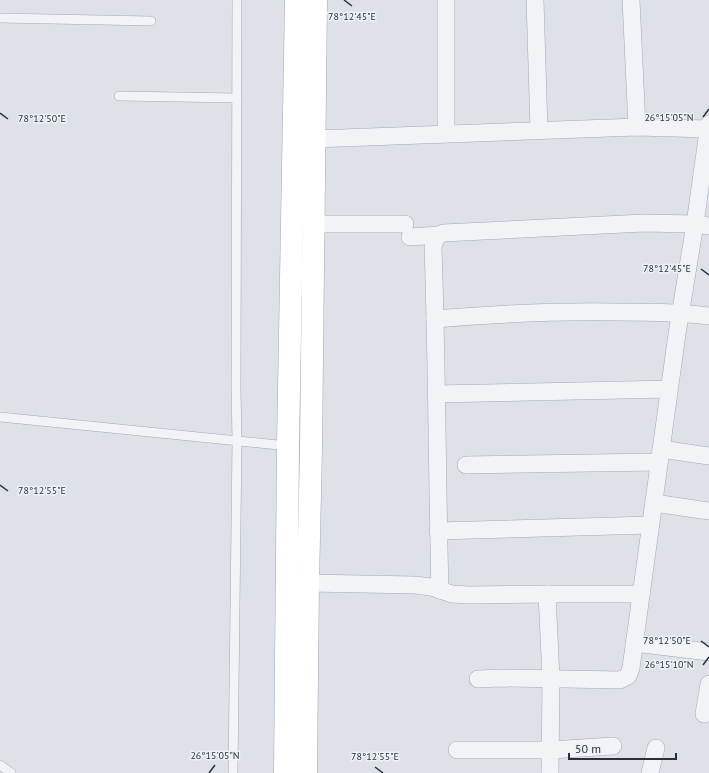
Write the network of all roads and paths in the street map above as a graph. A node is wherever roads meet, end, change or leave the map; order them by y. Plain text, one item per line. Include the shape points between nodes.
1 (237, 0) edge
2 (296, 0) edge
3 (316, 0) edge
4 (446, 0) edge
5 (535, 0) edge
6 (631, 0) edge
7 (0, 18) edge
8 (151, 21) dead end
9 (118, 96) dead end
10 (237, 98) junction
11 (637, 127) junction
12 (709, 127) edge
13 (539, 130) junction
14 (446, 134) junction
15 (314, 139) junction
16 (314, 224) junction
17 (702, 225) edge
18 (439, 235) junction
19 (681, 312) junction
20 (709, 316) edge
21 (435, 319) junction
22 (669, 389) junction
23 (436, 394) junction
24 (0, 417) edge
25 (237, 442) junction
26 (288, 446) junction
27 (660, 456) junction
28 (709, 456) edge
29 (466, 465) dead end
30 (654, 503) junction
31 (709, 511) edge
32 (650, 525) junction
33 (438, 531) junction
34 (308, 583) junction
35 (440, 590) junction
36 (547, 594) junction
37 (641, 594) junction
38 (634, 643) junction
39 (709, 652) edge
40 (478, 678) dead end
41 (551, 678) junction
42 (709, 684) edge
43 (704, 714) dead end
44 (613, 746) dead end
45 (656, 748) dead end
46 (457, 750) dead end
47 (551, 750) junction
48 (0, 765) edge
49 (11, 773) edge
50 (233, 773) edge
51 (285, 773) edge
52 (306, 773) edge
53 (550, 773) edge
54 (650, 773) edge

1 - 10 lane
2 - 26 main road
3 - 15 main road
4 - 14 street
5 - 13 street
6 - 11 street
7 - 8 lane
9 - 10 lane
10 - 25 lane
11 - 12 street
11 - 13 street
12 - 17 street
13 - 14 street
14 - 15 street
15 - 16 main road
16 - 18 street via 408,230
16 - 34 main road
17 - 18 street via 644,223
17 - 19 street
18 - 21 street via 434,240 433,247
19 - 20 street
19 - 21 street via 569,312
19 - 22 street
21 - 23 street
22 - 23 street
22 - 27 street
23 - 33 street
24 - 25 lane
25 - 26 lane
25 - 50 lane
26 - 51 main road
27 - 28 street
27 - 29 street
27 - 30 street
30 - 31 street
30 - 32 street
32 - 33 street
32 - 37 street
33 - 35 street
34 - 35 street via 415,585
34 - 52 main road
35 - 36 street via 468,595
36 - 37 street
36 - 41 street
37 - 38 street
38 - 39 street
38 - 41 street via 628,676 620,680
40 - 41 street
41 - 47 street
42 - 43 street
44 - 47 street
45 - 54 street
46 - 47 street
47 - 53 street
48 - 49 lane

